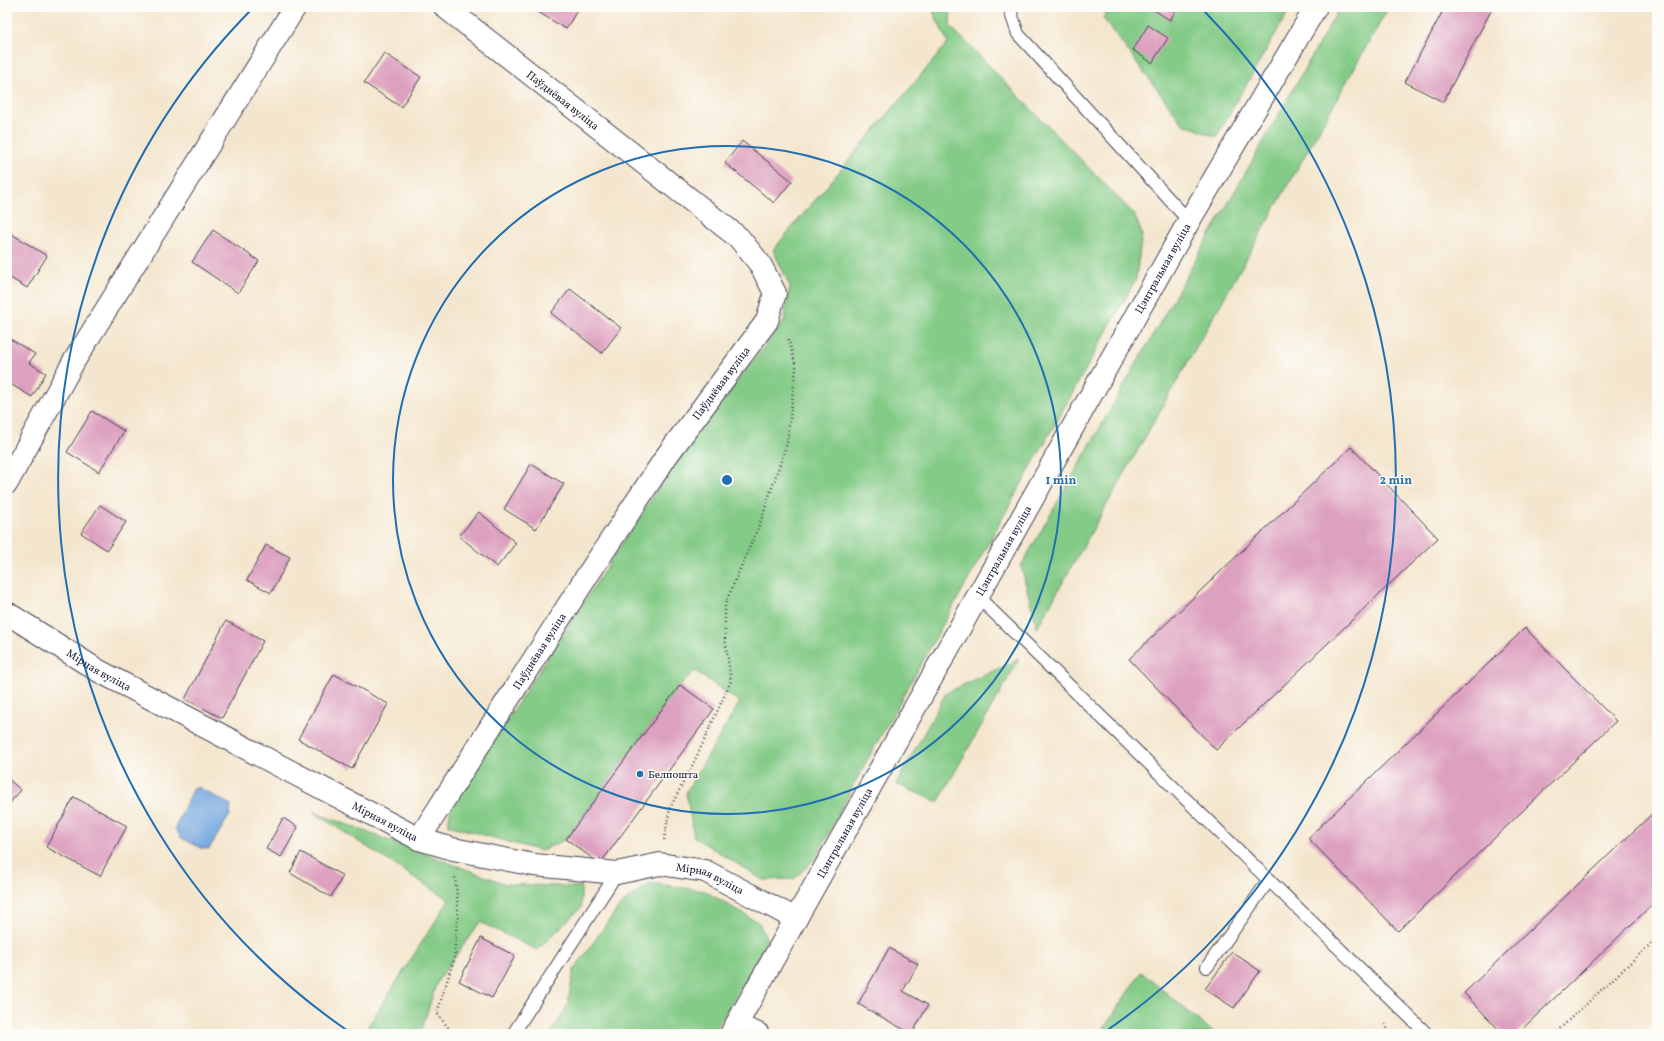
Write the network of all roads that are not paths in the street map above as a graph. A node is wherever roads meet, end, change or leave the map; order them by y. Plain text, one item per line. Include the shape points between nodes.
1 (295, 7) edge
2 (445, 7) edge
3 (1008, 7) edge
4 (1316, 7) edge
5 (1190, 221) junction
6 (7, 483) edge
7 (978, 597) junction
8 (7, 613) edge
9 (419, 838) junction
10 (617, 873) junction
11 (1268, 880) junction
12 (796, 919) junction
13 (1207, 967) dead end
14 (734, 1029) edge
15 (513, 1034) edge
16 (758, 1034) edge
17 (1427, 1034) edge

1 - 6 street via 74,361
2 - 9 street, Паўднёвая вуліца via 739,238 760,264 775,293 766,320 668,454
3 - 5 lane via 1018,34
4 - 5 street, Цэнтральная вуліца
5 - 7 street, Цэнтральная вуліца
7 - 11 lane
7 - 12 street, Цэнтральная вуліца
8 - 9 street, Мірная вуліца via 97,670
9 - 10 street, Мірная вуліца via 453,849 534,865
10 - 12 street, Мірная вуліца via 660,864 705,871
10 - 15 lane
11 - 13 lane
11 - 17 lane
12 - 14 street, Цэнтральная вуліца
14 - 16 street

